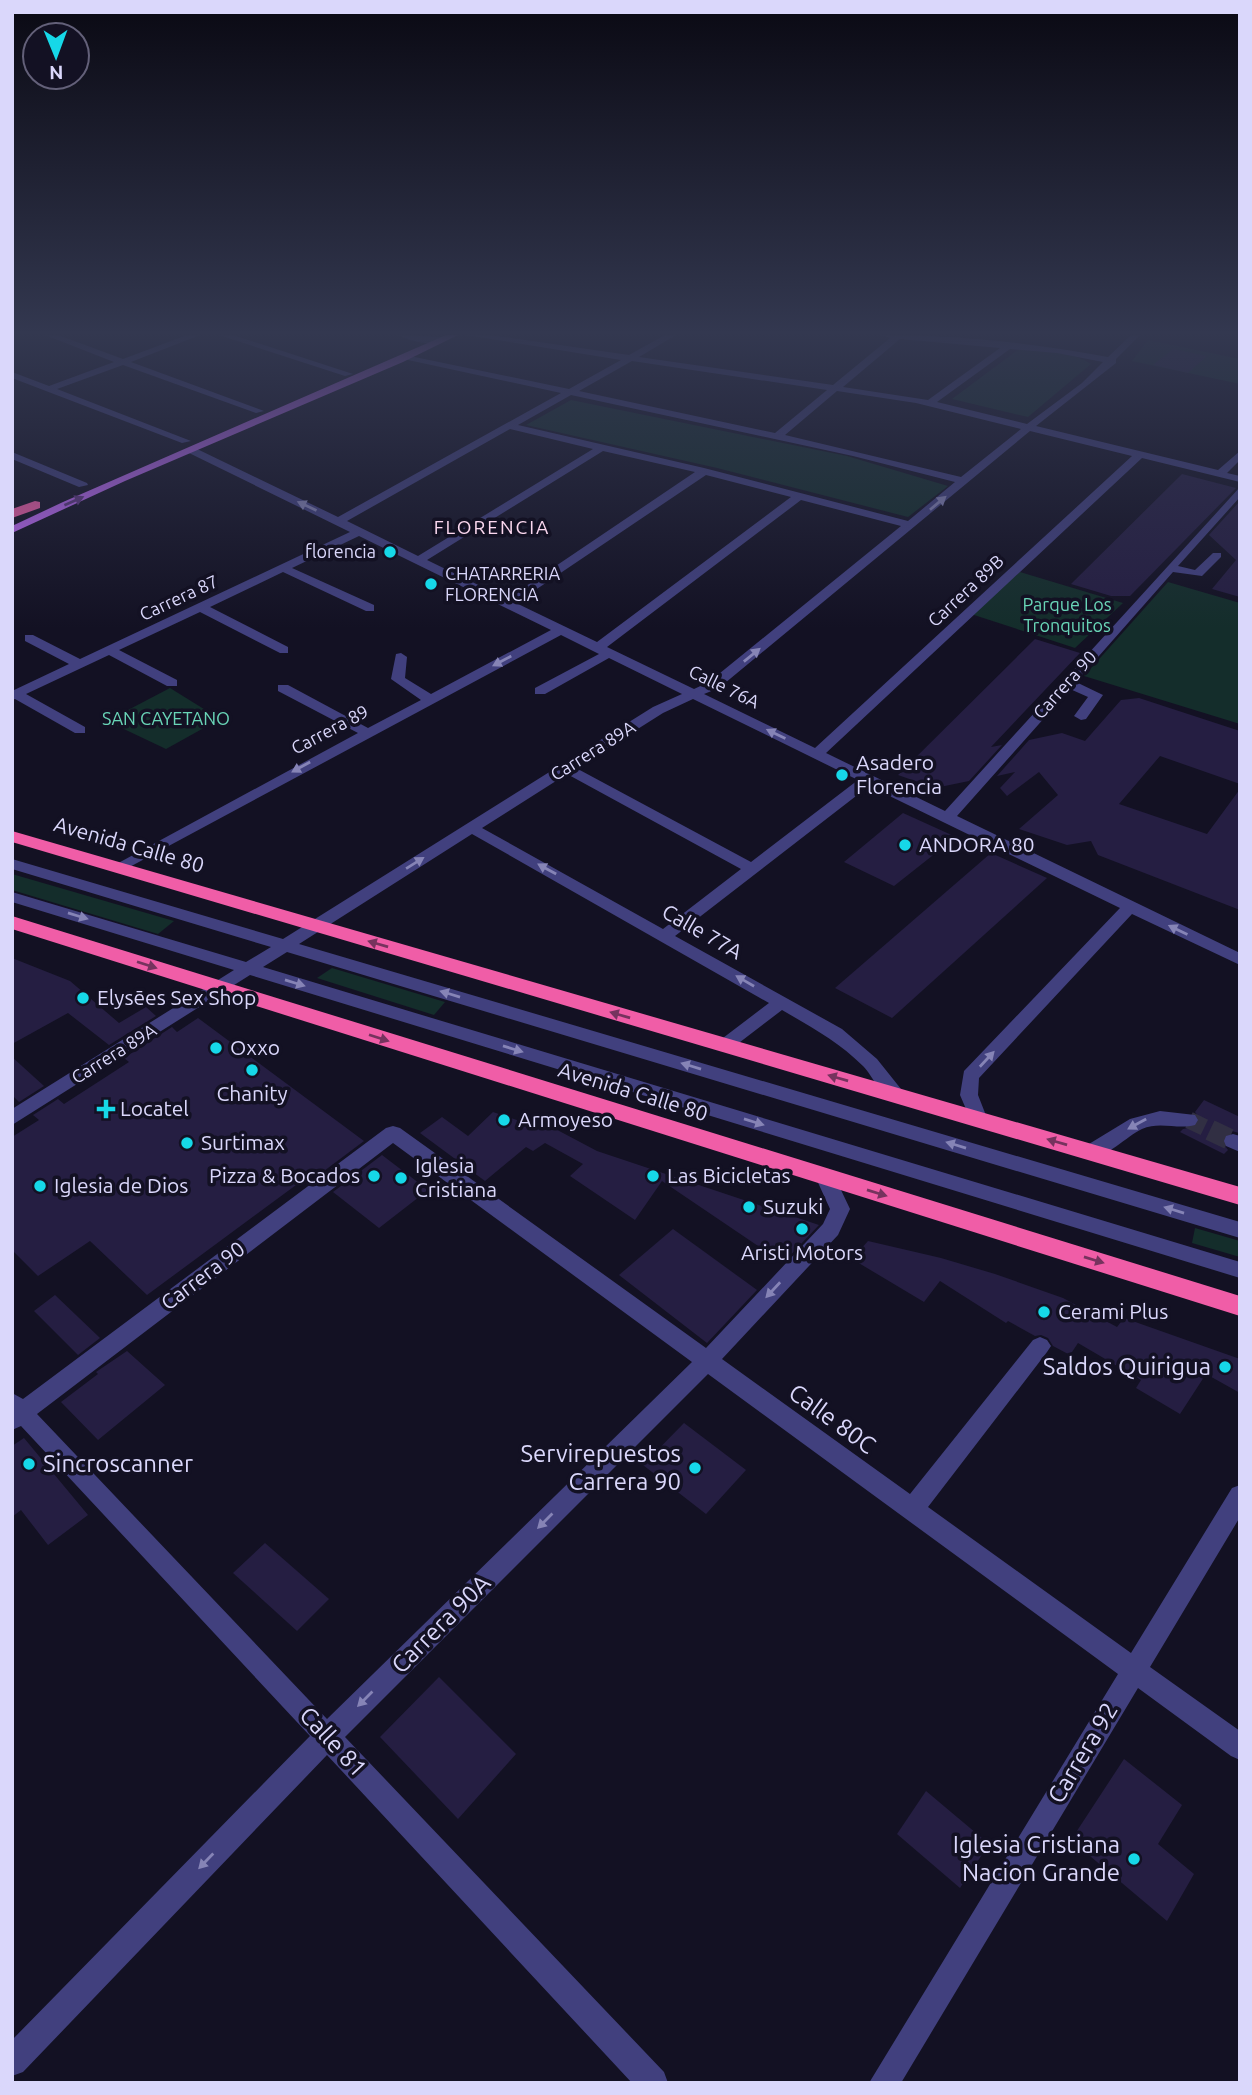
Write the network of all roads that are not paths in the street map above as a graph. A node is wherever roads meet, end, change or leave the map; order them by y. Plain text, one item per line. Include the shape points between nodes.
1 (155, 433) edge
2 (215, 433) edge
3 (225, 433) edge
4 (496, 433) edge
5 (537, 433) edge
6 (763, 433) edge
7 (782, 433) edge
8 (1023, 433) edge
9 (1054, 433) edge
10 (778, 436) junction
11 (188, 446) junction
12 (601, 448) junction
13 (1162, 448) dead end
14 (1240, 454) edge
15 (12, 455) edge
16 (1145, 455) junction
17 (704, 471) junction
18 (1220, 474) junction
19 (1240, 479) edge
20 (965, 481) junction
21 (83, 485) junction
22 (1240, 490) edge
23 (800, 495) junction
24 (35, 505) joint
25 (12, 515) edge
26 (339, 521) junction
27 (911, 526) junction
28 (12, 530) edge
29 (361, 531) junction
30 (1217, 555) dead end
31 (420, 560) junction
32 (283, 568) junction
33 (1170, 568) junction
34 (509, 603) junction
35 (200, 607) junction
36 (370, 608) dead end
37 (562, 629) junction
38 (29, 638) dead end
39 (109, 650) junction
40 (284, 650) dead end
41 (604, 650) junction
42 (401, 657) dead end
43 (79, 664) junction
44 (172, 683) dead end
45 (1067, 683) junction
46 (284, 688) dead end
47 (540, 691) dead end
48 (14, 695) edge
49 (696, 695) junction
50 (429, 699) junction
51 (1081, 716) dead end
52 (80, 730) dead end
53 (366, 732) junction
54 (817, 754) junction
55 (566, 768) junction
56 (869, 779) junction
57 (947, 818) junction
58 (471, 828) junction
59 (12, 836) edge
60 (12, 864) edge
61 (119, 867) junction
62 (752, 869) junction
63 (12, 897) edge
64 (1130, 907) junction
65 (12, 922) edge
66 (316, 925) junction
67 (665, 935) junction
68 (285, 946) junction
69 (1240, 960) edge
70 (250, 969) junction
71 (220, 988) junction
72 (782, 1003) junction
73 (725, 1045) junction
74 (895, 1094) junction
75 (12, 1118) edge
76 (978, 1118) junction
77 (1189, 1120) tunnel mouth
78 (393, 1133) joint
79 (1091, 1152) junction
80 (825, 1176) junction
81 (1240, 1196) edge
82 (1240, 1230) edge
83 (1240, 1270) edge
84 (1240, 1306) edge
85 (1040, 1346) dead end
86 (707, 1361) junction
87 (16, 1411) edge
88 (1240, 1496) edge
89 (912, 1510) junction
90 (1133, 1670) junction
91 (327, 1737) junction
92 (1240, 1747) edge
93 (12, 2061) edge
94 (653, 2083) edge
95 (884, 2083) edge

1 - 11 street, Calle 76A
2 - 11 main road
3 - 11 main road
4 - 26 street
5 - 12 street
6 - 10 street
7 - 10 street
8 - 20 street, Carrera 89A
9 - 16 street
10 - 20 street
11 - 21 main road
26 -> 11 street, Calle 76A via 277,496
28 -> 11 main road
12 - 17 street
12 - 31 street
13 - 16 street, Carrera 89B
14 - 18 street
15 - 21 street
16 - 18 street
16 - 54 street, Carrera 89B
17 - 23 street
17 - 34 street
18 - 19 street
27 -> 20 street, Carrera 89A
21 - 24 main road
22 - 33 street, Carrera 90
23 - 27 street
23 - 41 street
24 - 25 highway
26 - 29 street, Calle 76A
49 -> 27 street, Carrera 89A via 715,685
29 - 31 street, Calle 76A
29 - 32 street, Carrera 87
30 - 33 street via 1198,574
31 - 34 street, Calle 76A
32 - 35 street, Carrera 87
32 - 36 street
33 - 45 street, Carrera 90
34 - 37 street, Calle 76A
35 - 39 street, Carrera 87
35 - 40 street
37 - 41 street, Calle 76A
37 -> 50 street, Carrera 89
38 - 43 street
39 - 43 street, Carrera 87
39 - 44 street
41 - 47 street
41 - 49 street, Calle 76A
42 - 50 street via 398,679
43 - 48 street, Carrera 87
45 - 51 street via 1096,695
45 - 57 street, Carrera 90
46 - 53 street
48 - 52 street
54 -> 49 street, Calle 76A
49 - 55 street, Carrera 89A via 659,710
50 - 53 street, Carrera 89
53 -> 61 street, Carrera 89
54 - 56 street, Calle 76A
55 - 58 street, Carrera 89A
55 - 62 street
56 - 57 street, Calle 76A
56 - 62 street
57 - 64 street, Calle 76A
66 -> 58 street, Carrera 89A
67 -> 58 street, Calle 77A
59 - 61 highway, Avenida Calle 80
60 - 68 street
61 - 66 highway, Avenida Calle 80
62 - 67 street
63 -> 70 street
69 -> 64 street, Calle 76A
76 -> 64 street via 969,1095 970,1076
65 -> 71 highway, Avenida Calle 80
66 - 68 street, Carrera 89A
73 -> 66 highway, Avenida Calle 80
72 -> 67 street, Calle 77A
68 - 70 street, Carrera 89A
82 -> 68 street
70 - 71 street, Carrera 89A
70 -> 83 street
71 - 75 street, Carrera 89A
71 -> 80 highway, Avenida Calle 80
72 - 73 street
72 - 74 street, Calle 77A via 856,1048
74 -> 73 highway, Avenida Calle 80
74 - 76 highway, Avenida Calle 80
79 -> 76 highway, Avenida Calle 80
77 -> 79 street via 1149,1118
78 - 86 street, Calle 80C
78 - 87 street, Carrera 90
79 - 81 highway, Avenida Calle 80
80 -> 84 highway, Avenida Calle 80
80 -> 86 street, Carrera 90A via 839,1209 831,1229
85 - 89 street
86 - 89 street, Calle 80C
86 -> 91 street, Carrera 90A
87 - 91 street, Calle 81
88 - 90 street, Carrera 92
89 - 90 street, Calle 80C
90 - 92 street, Calle 80C
90 - 95 street, Carrera 92
91 -> 93 street, Carrera 90A
91 - 94 street, Calle 81

